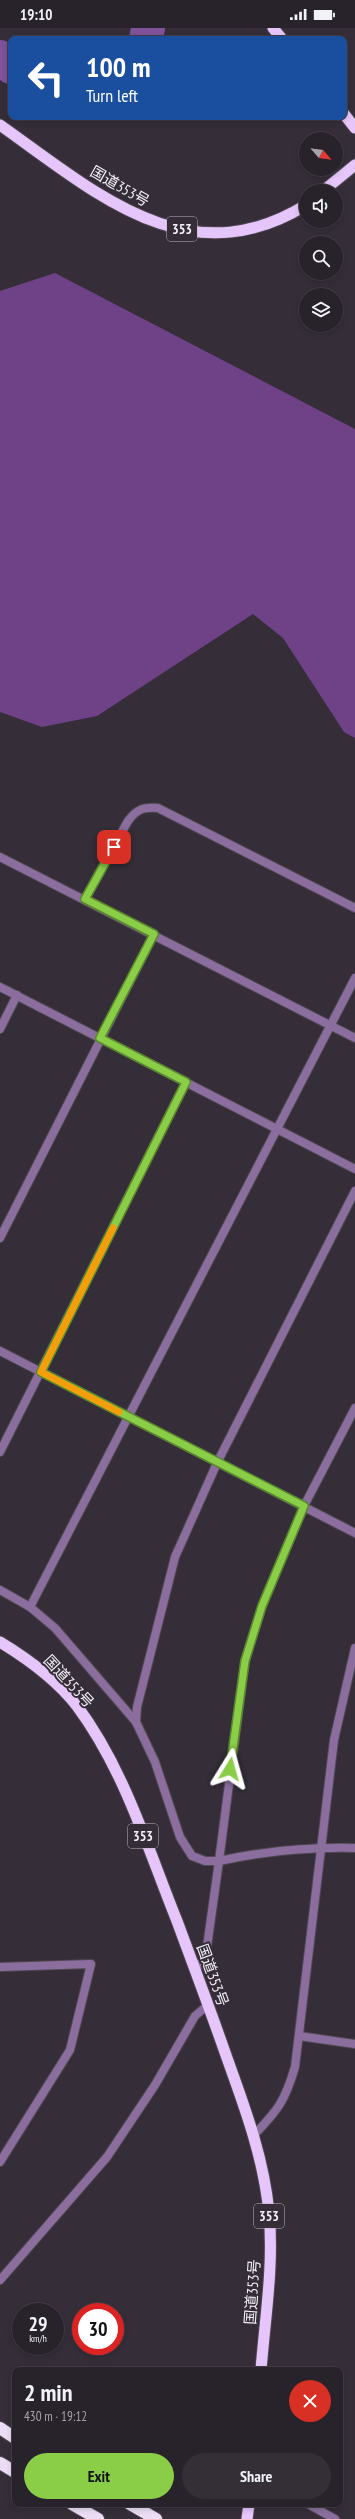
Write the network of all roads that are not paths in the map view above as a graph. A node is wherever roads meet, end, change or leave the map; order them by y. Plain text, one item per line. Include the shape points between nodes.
1 (273, 28) edge
2 (280, 36) edge
3 (347, 118) edge
4 (0, 125) edge
5 (355, 128) edge
6 (355, 165) edge
7 (332, 184) edge
8 (299, 208) edge
9 (0, 857) edge
10 (85, 899) junction
11 (355, 908) edge
12 (154, 934) junction
13 (355, 978) edge
14 (0, 986) edge
15 (17, 995) junction
16 (331, 1026) junction
17 (0, 1029) edge
18 (100, 1038) junction
19 (355, 1038) edge
20 (186, 1082) junction
21 (276, 1128) junction
22 (355, 1169) edge
23 (355, 1191) edge
24 (0, 1238) edge
25 (0, 1351) edge
26 (41, 1372) junction
27 (355, 1408) edge
28 (129, 1417) junction
29 (0, 1452) edge
30 (217, 1463) junction
31 (304, 1506) junction
32 (355, 1533) edge
33 (0, 1590) edge
34 (30, 1607) junction
35 (0, 1642) edge
36 (355, 1648) edge
37 (136, 1722) junction
38 (321, 1848) junction
39 (355, 1848) edge
40 (219, 1861) junction
41 (0, 1967) edge
42 (196, 1970) junction
43 (208, 2005) junction
44 (299, 2036) junction
45 (355, 2044) edge
46 (254, 2135) junction
47 (0, 2162) edge
48 (0, 2280) edge
49 (261, 2367) edge
50 (0, 2428) edge
51 (12, 2436) edge
52 (0, 2463) edge
53 (12, 2470) edge
54 (77, 2507) edge
55 (135, 2507) edge
56 (249, 2507) edge
57 (313, 2507) edge
58 (98, 2519) edge
59 (156, 2519) edge
60 (247, 2519) edge
61 (335, 2519) edge

1 - 2 highway
3 - 5 highway
4 - 8 highway, 国道353号 / 353 via 126,211 166,226 196,232 242,230 262,226
6 - 7 highway
9 - 10 street
10 - 11 street via 128,821 135,812 144,807 158,808
10 - 12 street
12 - 16 street
12 - 18 street
13 - 16 street
14 - 15 street
15 - 17 street
15 - 18 street
16 - 19 street
16 - 21 street
18 - 20 street
18 - 24 street
20 - 21 street
20 - 26 street
21 - 22 street
21 - 28 street
23 - 30 street
25 - 26 street
26 - 28 street
26 - 29 street
27 - 31 street
28 - 30 street
28 - 34 street
30 - 31 street
30 - 37 street via 175,1557 139,1700
31 - 32 street
31 - 40 street via 262,1606 245,1661
33 - 34 street
34 - 37 street via 55,1628
35 - 42 highway, 国道353号 / 353 via 28,1659 52,1679 76,1705 105,1751 130,1802
36 - 38 street via 334,1740
37 - 40 street via 155,1762 180,1837 192,1856 205,1861
38 - 39 street
38 - 40 street via 260,1852
38 - 44 street
40 - 42 street via 206,1954
41 - 47 street via 91,1964 70,2050
42 - 43 highway, 国道353号 / 353
43 - 46 highway, 国道353号 / 353
43 - 48 street via 195,2016 156,2085 107,2157
44 - 45 street
44 - 46 street via 295,2067 287,2095 275,2113
46 - 49 highway, 国道353号 / 353 via 269,2213 270,2258
50 - 51 highway
52 - 53 highway
54 - 58 highway
55 - 59 highway
56 - 60 highway
57 - 61 street

